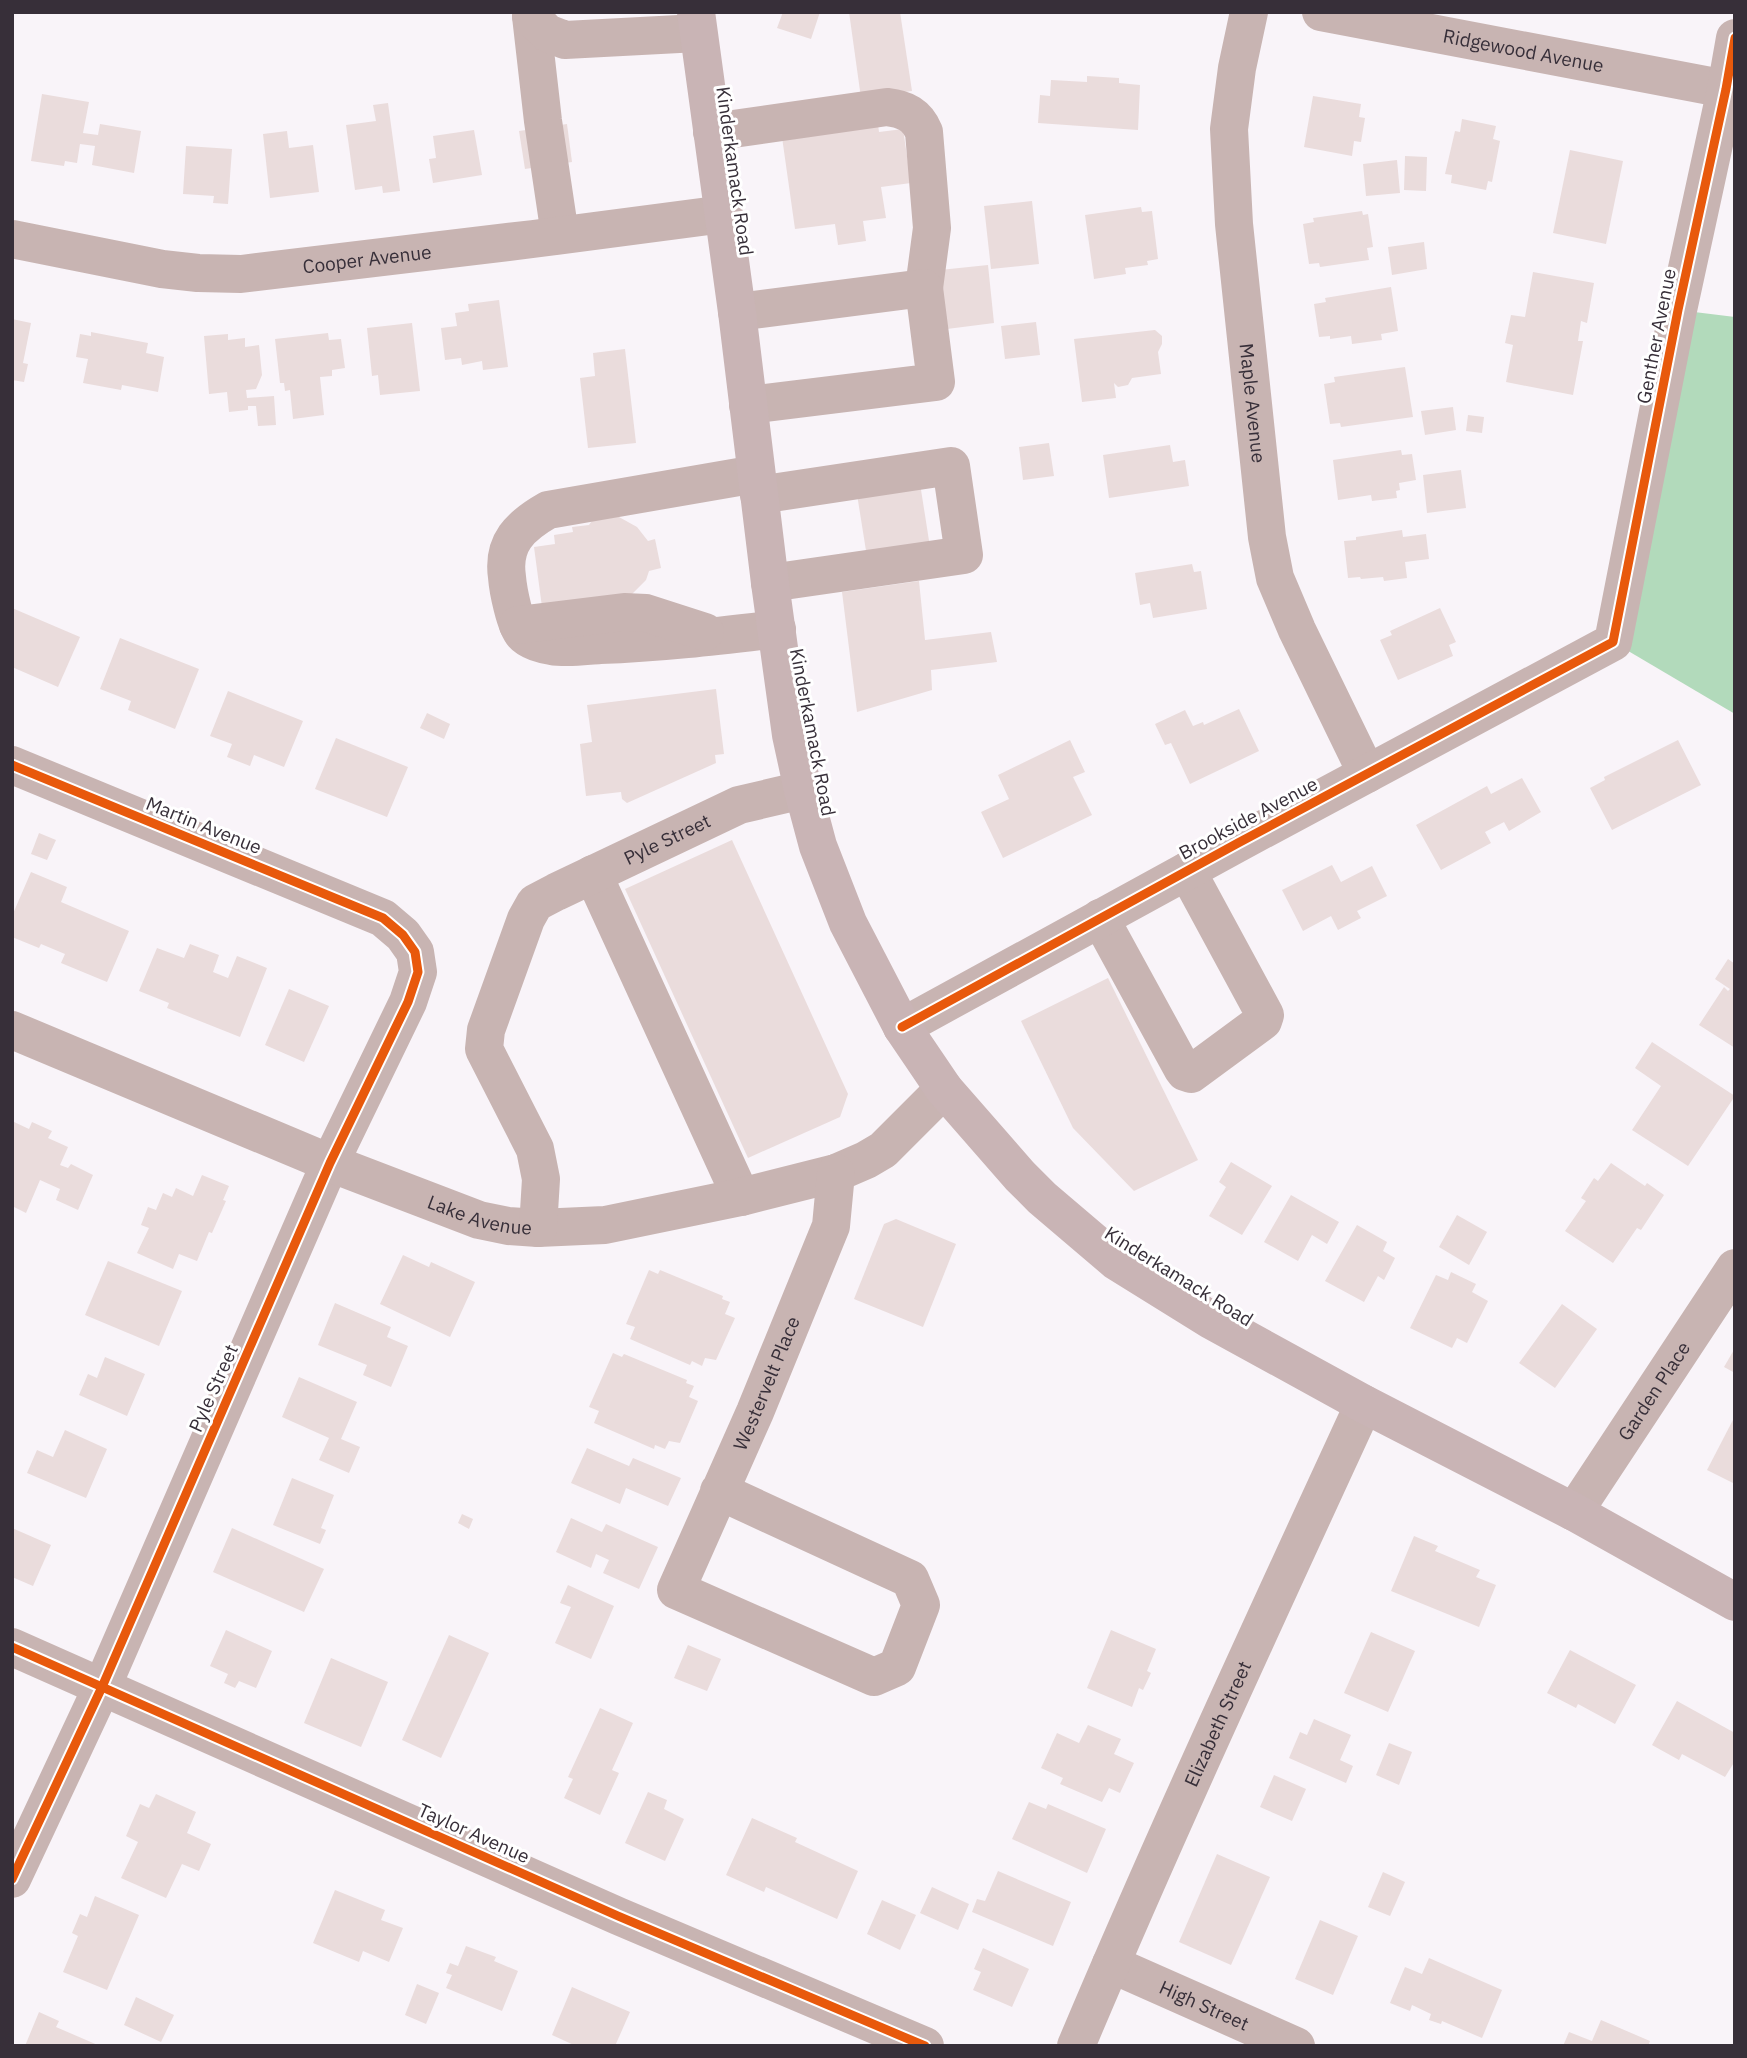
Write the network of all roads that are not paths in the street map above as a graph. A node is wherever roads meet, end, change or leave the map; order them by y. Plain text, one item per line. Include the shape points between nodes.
1 (612, 12) edge
2 (1249, 12) edge
3 (1321, 12) edge
4 (526, 14) edge
5 (697, 23) edge
6 (1735, 38) edge
7 (1726, 89) junction
8 (712, 132) junction
9 (724, 214) junction
10 (560, 235) junction
11 (12, 239) edge
12 (924, 288) junction
13 (737, 312) junction
14 (748, 405) junction
15 (757, 485) junction
16 (769, 583) junction
17 (776, 629) junction
18 (1613, 642) joint
19 (12, 765) edge
20 (1367, 774) junction
21 (803, 790) junction
22 (1187, 871) junction
23 (593, 874) junction
24 (383, 918) joint
25 (1100, 918) junction
26 (902, 1027) junction
27 (12, 1030) edge
28 (944, 1089) junction
29 (330, 1163) junction
30 (836, 1173) junction
31 (741, 1197) junction
32 (538, 1228) junction
33 (1735, 1268) edge
34 (1364, 1404) junction
35 (719, 1491) junction
36 (1574, 1512) junction
37 (1735, 1602) edge
38 (12, 1647) edge
39 (102, 1688) junction
40 (12, 1879) edge
41 (1111, 1964) junction
42 (925, 2046) edge
43 (1076, 2046) edge
44 (1296, 2046) edge

1 - 4 street via 556,19
2 - 20 street, Maple Avenue via 1229,129 1230,179 1268,537 1275,578
3 - 7 street, Ridgewood Avenue
4 - 5 street via 547,33 565,40
4 - 10 street
5 - 8 main road, Kinderkamack Road
6 - 7 street, Genther Avenue
7 - 18 street, Genther Avenue
8 - 9 main road, Kinderkamack Road
8 - 12 street via 887,107 912,115 925,132 932,228
9 - 10 street, Cooper Avenue
9 - 13 main road, Kinderkamack Road
10 - 11 street, Cooper Avenue via 241,274 162,268
12 - 13 street
12 - 14 street via 936,382
13 - 14 main road, Kinderkamack Road
14 - 15 main road, Kinderkamack Road
15 - 16 main road, Kinderkamack Road
15 - 16 street via 951,466 964,555
15 - 17 street via 548,510 519,531 509,546 508,586 523,634 554,647 658,643
16 - 17 main road, Kinderkamack Road
17 - 21 main road, Kinderkamack Road
18 - 20 street, Brookside Avenue
19 - 24 street, Martin Avenue
20 - 22 street, Brookside Avenue
21 - 23 street, Pyle Street via 739,805
21 - 26 main road, Kinderkamack Road via 818,846 848,923
22 - 25 street, Brookside Avenue
22 - 25 street via 1265,1015 1195,1072 1182,1068
23 - 31 street
23 - 32 street, Pyle Street via 536,903 486,1030 484,1049 535,1149 541,1179
24 - 29 street, Pyle Street via 415,952 418,972
25 - 26 street, Brookside Avenue
26 - 28 main road, Kinderkamack Road
27 - 29 street, Lake Avenue
28 - 30 street, Lake Avenue via 883,1150
28 - 34 main road, Kinderkamack Road via 1042,1198 1116,1261 1211,1320
29 - 32 street, Lake Avenue via 479,1220
29 - 39 street, Pyle Street
30 - 31 street, Lake Avenue
30 - 35 street, Westervelt Place via 831,1227
31 - 32 street, Lake Avenue via 605,1225
33 - 36 street, Garden Place
34 - 36 main road, Kinderkamack Road
34 - 41 street, Elizabeth Street
35 - 35 street, Westervelt Place via 676,1590 874,1677 897,1667 921,1605 910,1579
36 - 37 main road, Kinderkamack Road
38 - 39 street, Taylor Avenue
39 - 40 street, Pyle Street
39 - 42 street, Taylor Avenue
41 - 43 street, Elizabeth Street
41 - 44 street, High Street

